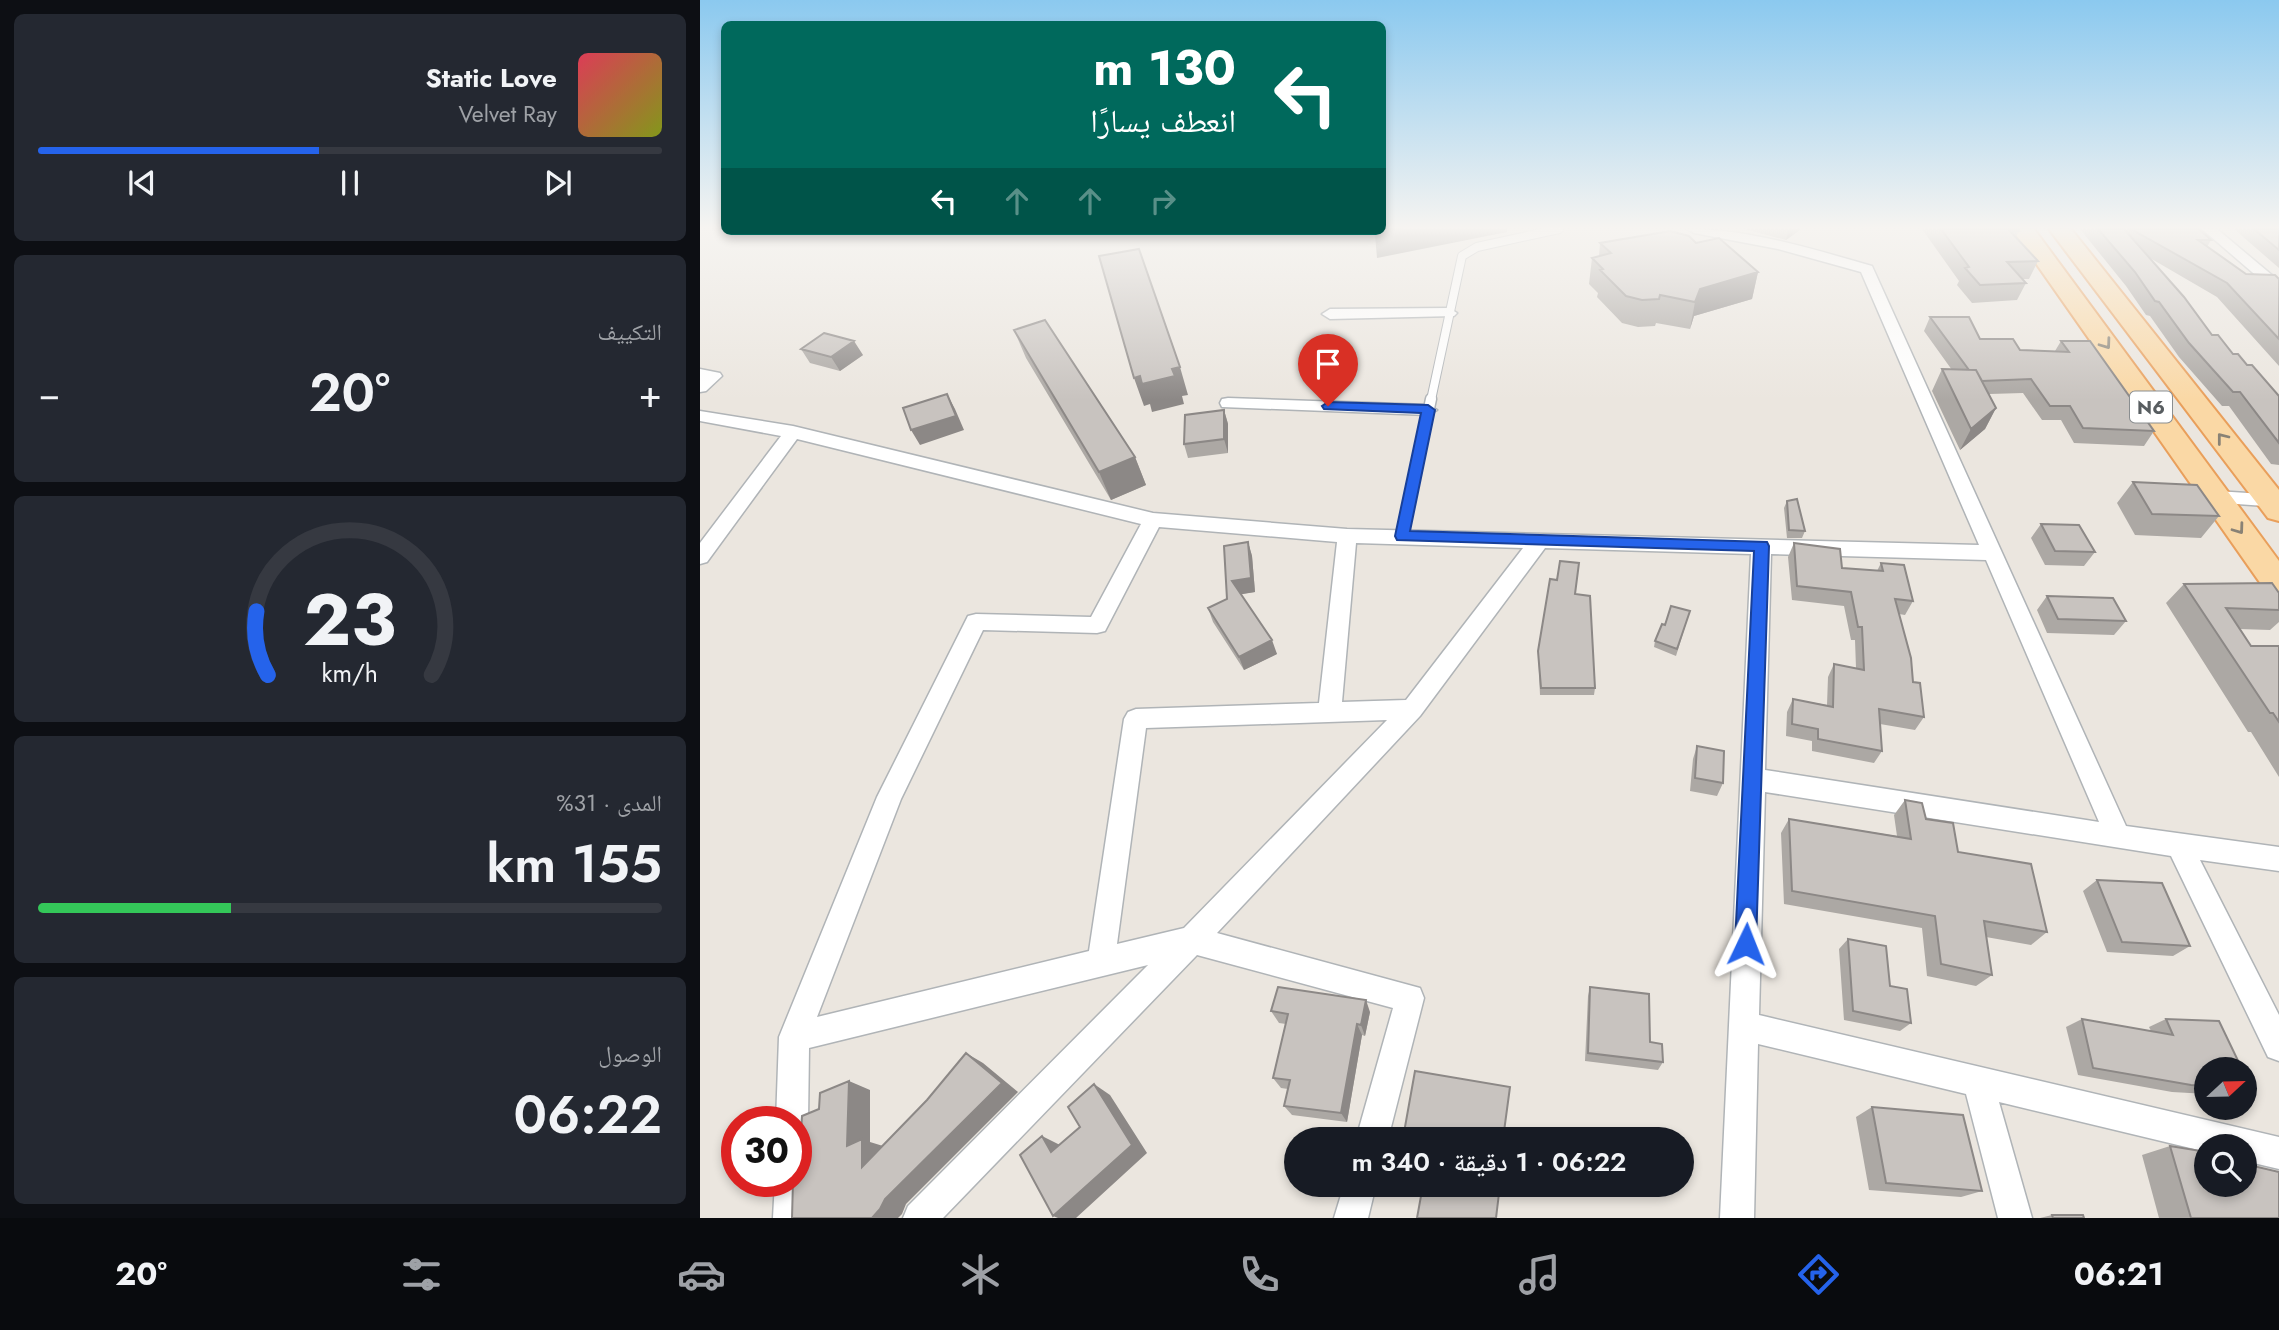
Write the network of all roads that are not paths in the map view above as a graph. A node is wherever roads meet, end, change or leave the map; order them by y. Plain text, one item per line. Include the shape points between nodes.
1 (1455, 286) edge
2 (1874, 286) edge
3 (2064, 286) edge
4 (2105, 286) edge
5 (1449, 313) junction
6 (1330, 314) dead end
7 (700, 374) edge
8 (700, 387) edge
9 (1228, 403) dead end
10 (1428, 410) junction
11 (700, 416) edge
12 (793, 432) junction
13 (2216, 497) junction
14 (2276, 504) edge
15 (1153, 520) junction
16 (1347, 536) junction
17 (1402, 536) junction
18 (1540, 540) junction
19 (1761, 546) junction
20 (1993, 553) junction
21 (700, 556) edge
22 (2279, 585) edge
23 (1412, 709) junction
24 (1329, 713) junction
25 (1751, 779) junction
26 (2118, 837) junction
27 (2179, 845) junction
28 (2279, 859) edge
29 (1192, 940) junction
30 (1101, 962) junction
31 (1743, 1026) junction
32 (794, 1037) junction
33 (2279, 1046) edge
34 (1978, 1083) junction
35 (792, 1106) edge
36 (1375, 1127) edge
37 (2279, 1153) edge
38 (791, 1197) edge
39 (1356, 1197) edge
40 (790, 1218) edge
41 (920, 1218) edge
42 (1350, 1218) edge
43 (1737, 1218) edge
44 (2015, 1218) edge

1 - 5 lane
2 - 20 street
3 -> 13 main road, N6
14 -> 4 main road, N6
5 - 6 street
5 - 10 lane
7 - 8 street via 714,376
9 - 10 street
10 - 17 lane
11 - 12 street
12 - 15 street
12 - 21 street
13 - 14 street
13 -> 22 main road, N6
15 - 16 street
15 - 32 street via 1097,625 976,622 889,797
16 - 17 street
16 - 24 street
17 - 18 street
18 - 19 street
18 - 23 street
19 - 20 street
19 - 25 street
20 - 26 street
23 - 24 street
23 - 29 street
24 - 30 street via 1136,719
25 - 26 street
25 - 31 street
26 - 27 street
27 - 28 street
27 - 33 street
29 - 30 street
29 - 36 street via 1410,998
29 - 41 street
30 - 32 street
31 - 34 street
31 - 43 street
32 - 35 street
34 - 37 street
34 - 44 street
38 - 40 street
39 - 42 street

